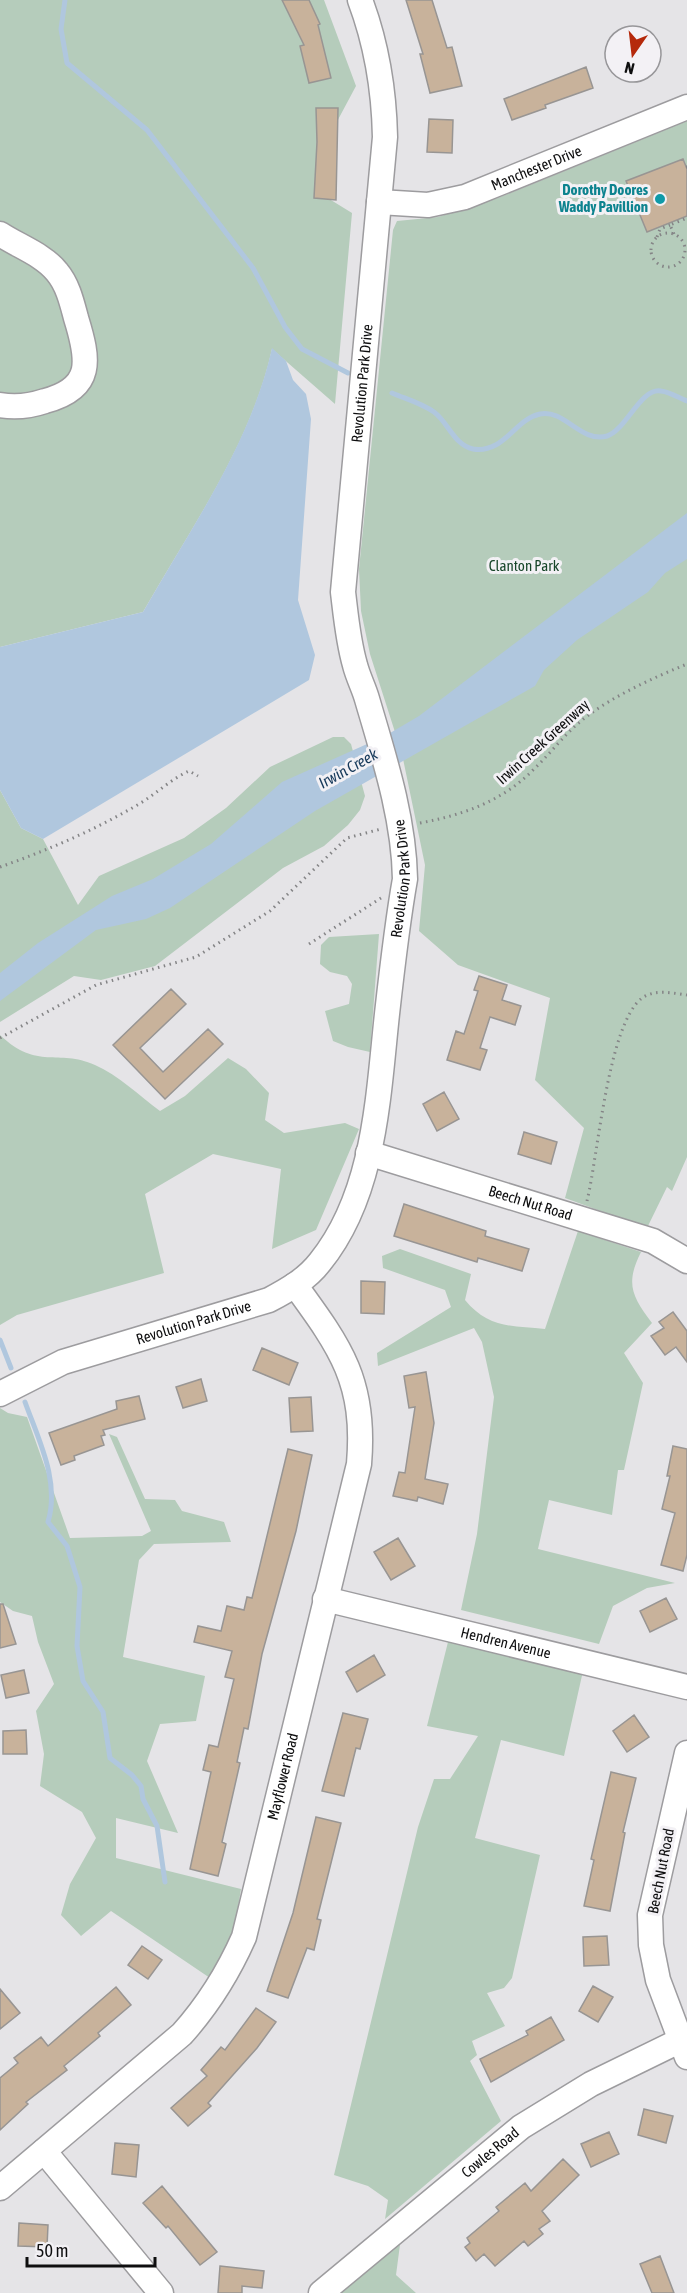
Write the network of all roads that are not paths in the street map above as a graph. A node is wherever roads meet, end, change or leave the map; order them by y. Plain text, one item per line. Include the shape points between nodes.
1 (360, 0) edge
2 (687, 107) edge
3 (379, 202) junction
4 (0, 234) edge
5 (0, 405) edge
6 (368, 1153) junction
7 (687, 1261) edge
8 (295, 1285) junction
9 (0, 1394) edge
10 (325, 1599) junction
11 (687, 1687) edge
12 (687, 1753) edge
13 (683, 2049) edge
14 (44, 2151) junction
15 (0, 2188) edge
16 (161, 2293) edge
17 (321, 2293) edge

1 - 3 street, Revolution Park Drive via 374,43 384,99
2 - 3 street, Manchester Drive via 465,197 428,205
3 - 6 street, Revolution Park Drive via 344,592 355,667 390,785 404,851 405,879
4 - 5 street via 57,272 80,329 84,355 80,398 21,407
6 - 7 street, Beech Nut Road via 652,1241
6 - 8 street, Revolution Park Drive via 331,1246
8 - 9 street, Revolution Park Drive via 269,1300 63,1362
8 - 10 street, Mayflower Road via 347,1364 361,1420 359,1464
10 - 11 street, Hendren Avenue
10 - 14 street, Mayflower Road via 253,1904 237,1953 203,2010 182,2034
12 - 13 street, Beech Nut Road via 651,1915 651,1946 658,1980
13 - 17 street, Cowles Road via 591,2084 521,2127
14 - 15 street, Mayflower Road
14 - 16 street

